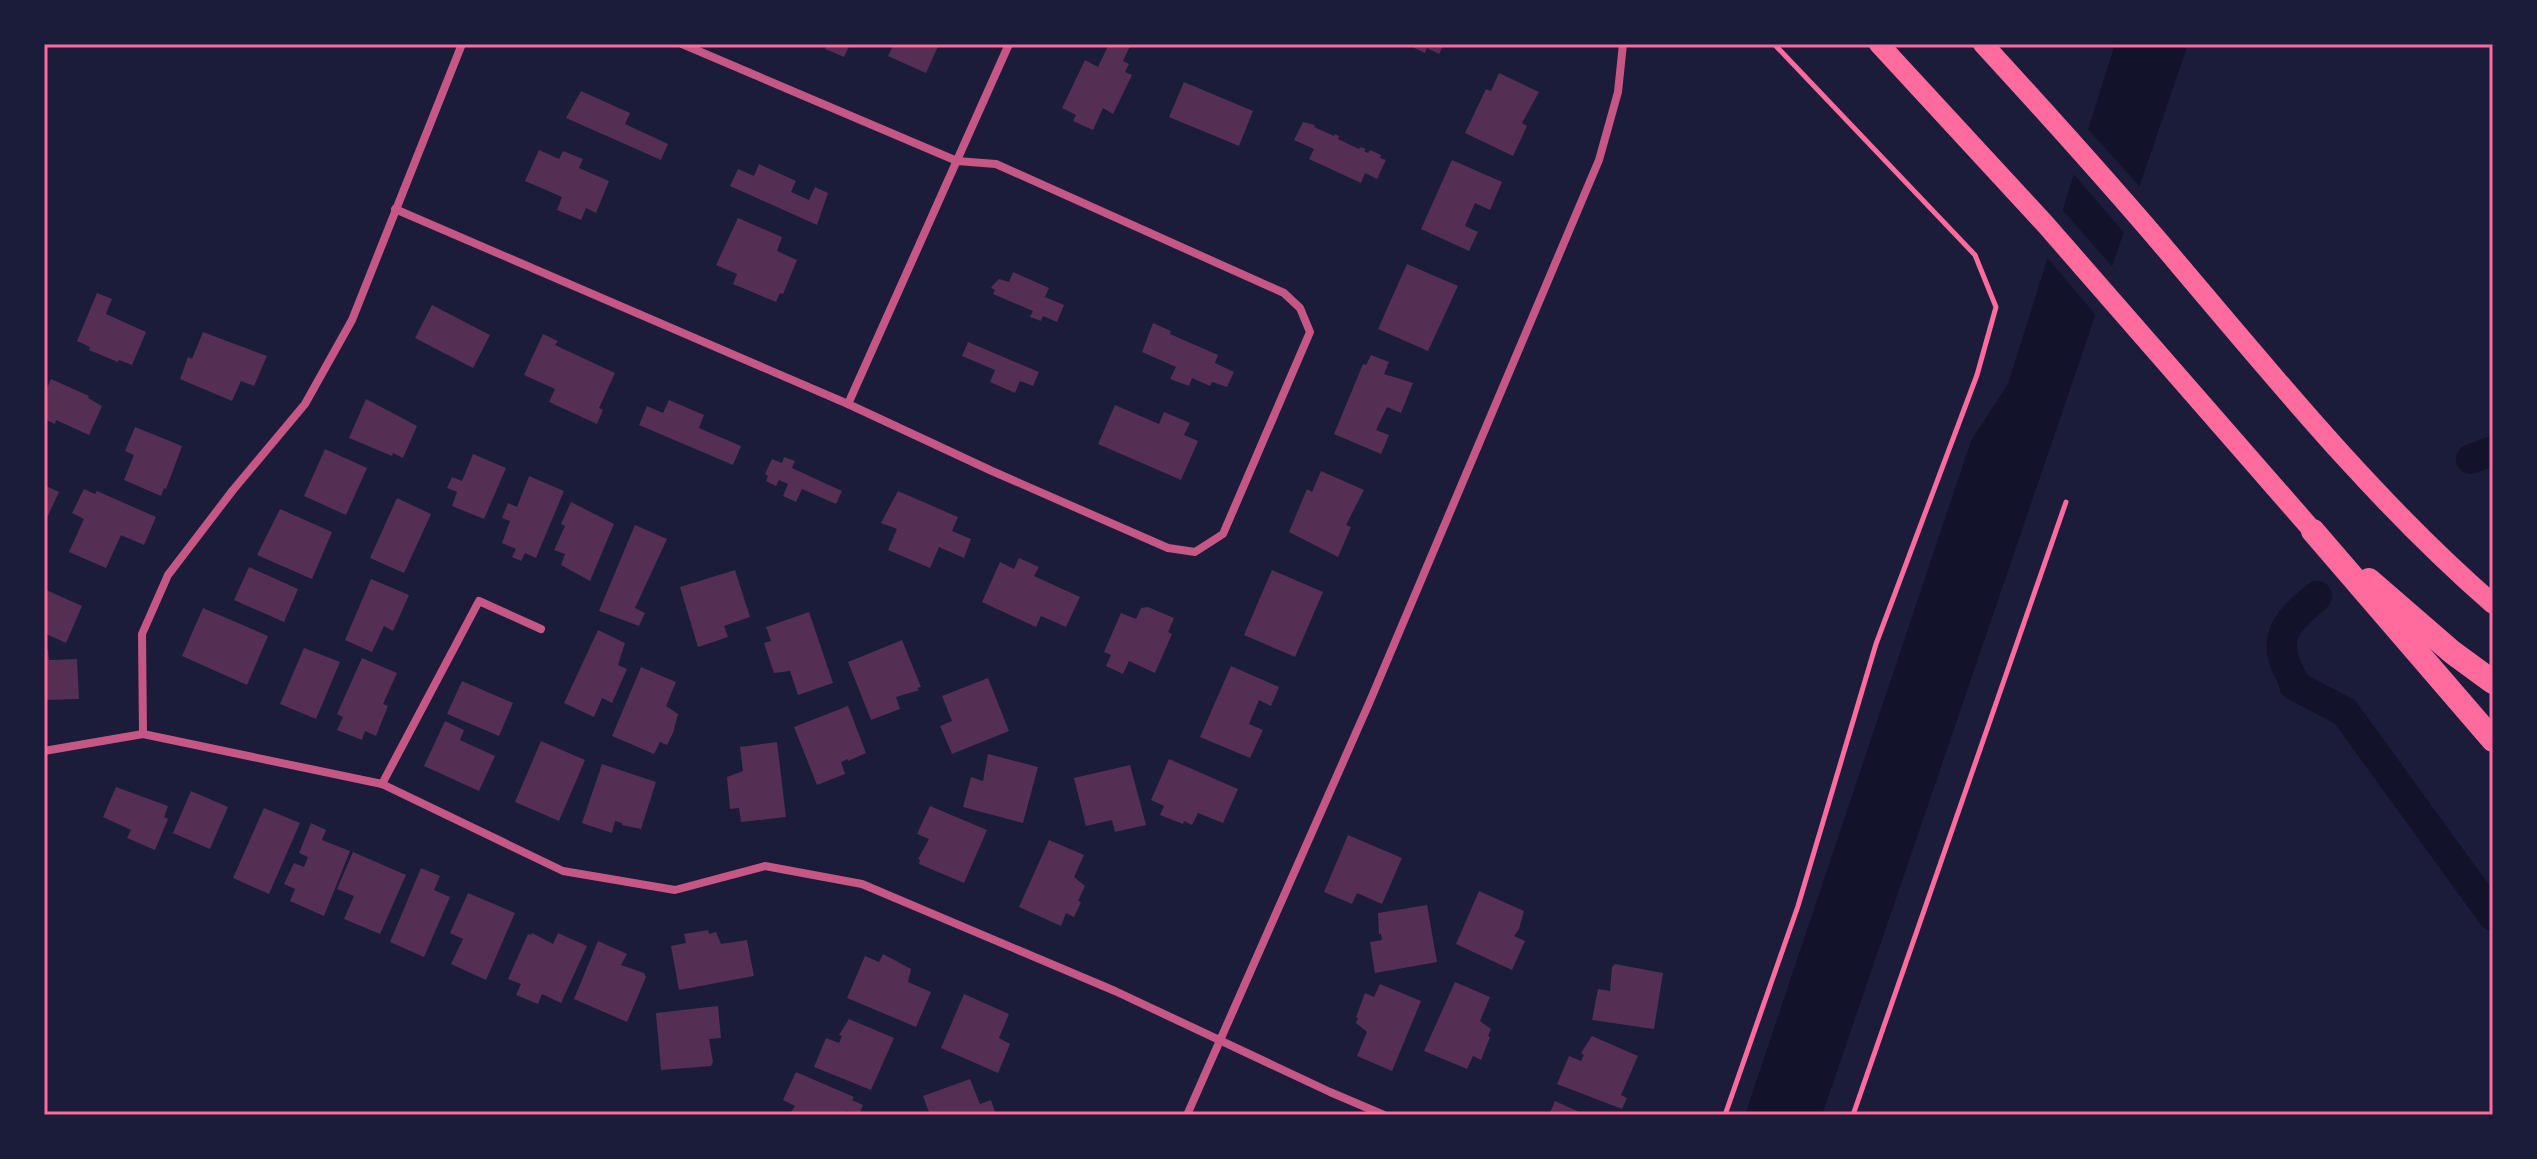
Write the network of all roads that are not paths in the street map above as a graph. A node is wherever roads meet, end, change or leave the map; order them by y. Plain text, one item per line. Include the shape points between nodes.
1 (462, 44) edge
2 (682, 44) edge
3 (1009, 44) edge
4 (1623, 44) edge
5 (1879, 44) edge
6 (1983, 44) edge
7 (957, 161) junction
8 (395, 209) junction
9 (848, 404) junction
10 (2313, 531) junction
11 (2493, 604) edge
12 (541, 629) dead end
13 (2493, 682) edge
14 (143, 734) junction
15 (2493, 740) edge
16 (44, 751) edge
17 (382, 784) junction
18 (1221, 1039) junction
19 (1187, 1115) edge
20 (1384, 1115) edge

1 - 8 street
2 - 7 street
3 - 7 street
4 - 18 street via 1618,92 1599,160
5 - 10 main road via 2046,225
6 - 11 main road via 2318,428 2441,559
7 - 9 street
7 - 9 street via 996,164 1284,293 1300,308 1310,332 1223,534 1195,552 1168,548
8 - 9 street
8 - 14 street via 352,320 305,404 168,575 142,634
10 - 13 highway
10 - 15 highway
12 - 17 street via 479,601
14 - 16 street
14 - 17 street
17 - 18 street via 563,871 675,890 765,866 862,884
18 - 19 street
18 - 20 street

